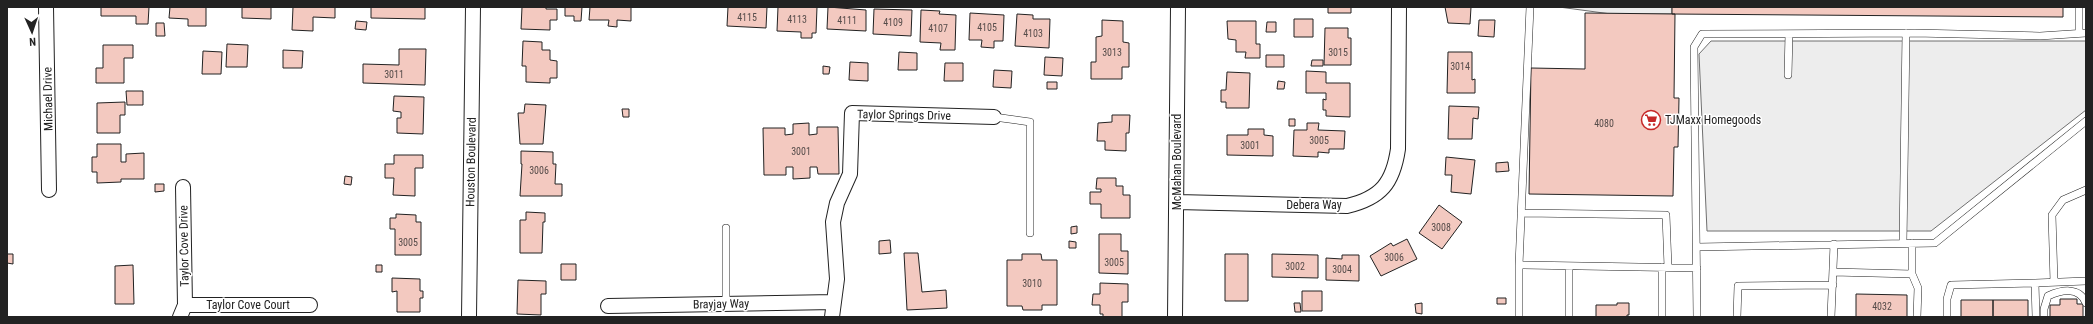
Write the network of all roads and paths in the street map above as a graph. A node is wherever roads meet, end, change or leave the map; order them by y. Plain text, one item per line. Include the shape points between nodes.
1 (46, 7) edge
2 (473, 7) edge
3 (1178, 7) edge
4 (1399, 7) edge
5 (1530, 7) edge
6 (2079, 7) edge
7 (1906, 33) junction
8 (2082, 33) edge
9 (1790, 34) junction
10 (1788, 75) dead end
11 (994, 117) joint
12 (2086, 121) edge
13 (183, 187) dead end
14 (49, 190) dead end
15 (2086, 190) edge
16 (1177, 202) junction
17 (1521, 213) junction
18 (726, 228) dead end
19 (1030, 233) dead end
20 (1903, 243) junction
21 (1912, 243) junction
22 (1834, 244) junction
23 (1697, 247) junction
24 (1519, 265) junction
25 (1569, 266) junction
26 (1665, 267) junction
27 (1697, 268) junction
28 (1833, 272) junction
29 (1912, 274) junction
30 (2086, 281) edge
31 (2054, 282) junction
32 (2035, 283) junction
33 (1832, 285) junction
34 (834, 302) junction
35 (2086, 303) edge
36 (726, 304) junction
37 (310, 305) dead end
38 (608, 306) dead end
39 (185, 313) edge
40 (469, 317) edge
41 (832, 317) edge
42 (1175, 317) edge
43 (1519, 317) edge
44 (1569, 317) edge
45 (1662, 317) edge
46 (1697, 317) edge
47 (1737, 317) edge
48 (1831, 317) edge
49 (1917, 317) edge
50 (1947, 317) edge
51 (2036, 317) edge
52 (2044, 317) edge

1 - 14 street, Michael Drive
2 - 40 street, Houston Boulevard
3 - 16 street, McMahan Boulevard
4 - 16 street, Debera Way via 1398,149 1395,168 1380,190 1367,199 1347,206
5 - 17 lane
6 - 8 lane
7 - 8 lane via 2040,36
7 - 9 lane
7 - 20 lane
9 - 10 lane
9 - 23 lane via 1702,34 1694,47
11 - 19 lane via 1030,122
11 - 34 street, Taylor Springs Drive via 852,113 850,174 837,203 833,222 836,279
12 - 21 lane via 1935,243
13 - 39 street, Taylor Cove Drive
15 - 31 lane via 2063,200 2052,215
16 - 42 street, McMahan Boulevard
17 - 24 lane
17 - 26 lane via 1666,215
18 - 36 lane
20 - 21 lane
20 - 22 lane
21 - 29 lane
22 - 23 lane
22 - 28 lane
23 - 27 lane
24 - 25 lane
24 - 43 lane
25 - 26 lane
25 - 44 lane
26 - 27 lane
26 - 45 lane
27 - 46 lane
28 - 29 lane
28 - 33 lane
29 - 49 lane via 1918,288
30 - 31 lane
31 - 32 lane
32 - 50 lane via 1951,285 1947,299
32 - 51 lane
33 - 47 lane via 1738,286
33 - 48 lane
34 - 36 street, Brayjay Way
34 - 41 street, Taylor Springs Drive
35 - 52 lane via 2078,293 2069,290 2057,292 2048,296
36 - 38 street, Brayjay Way
37 - 39 street, Taylor Cove Court

